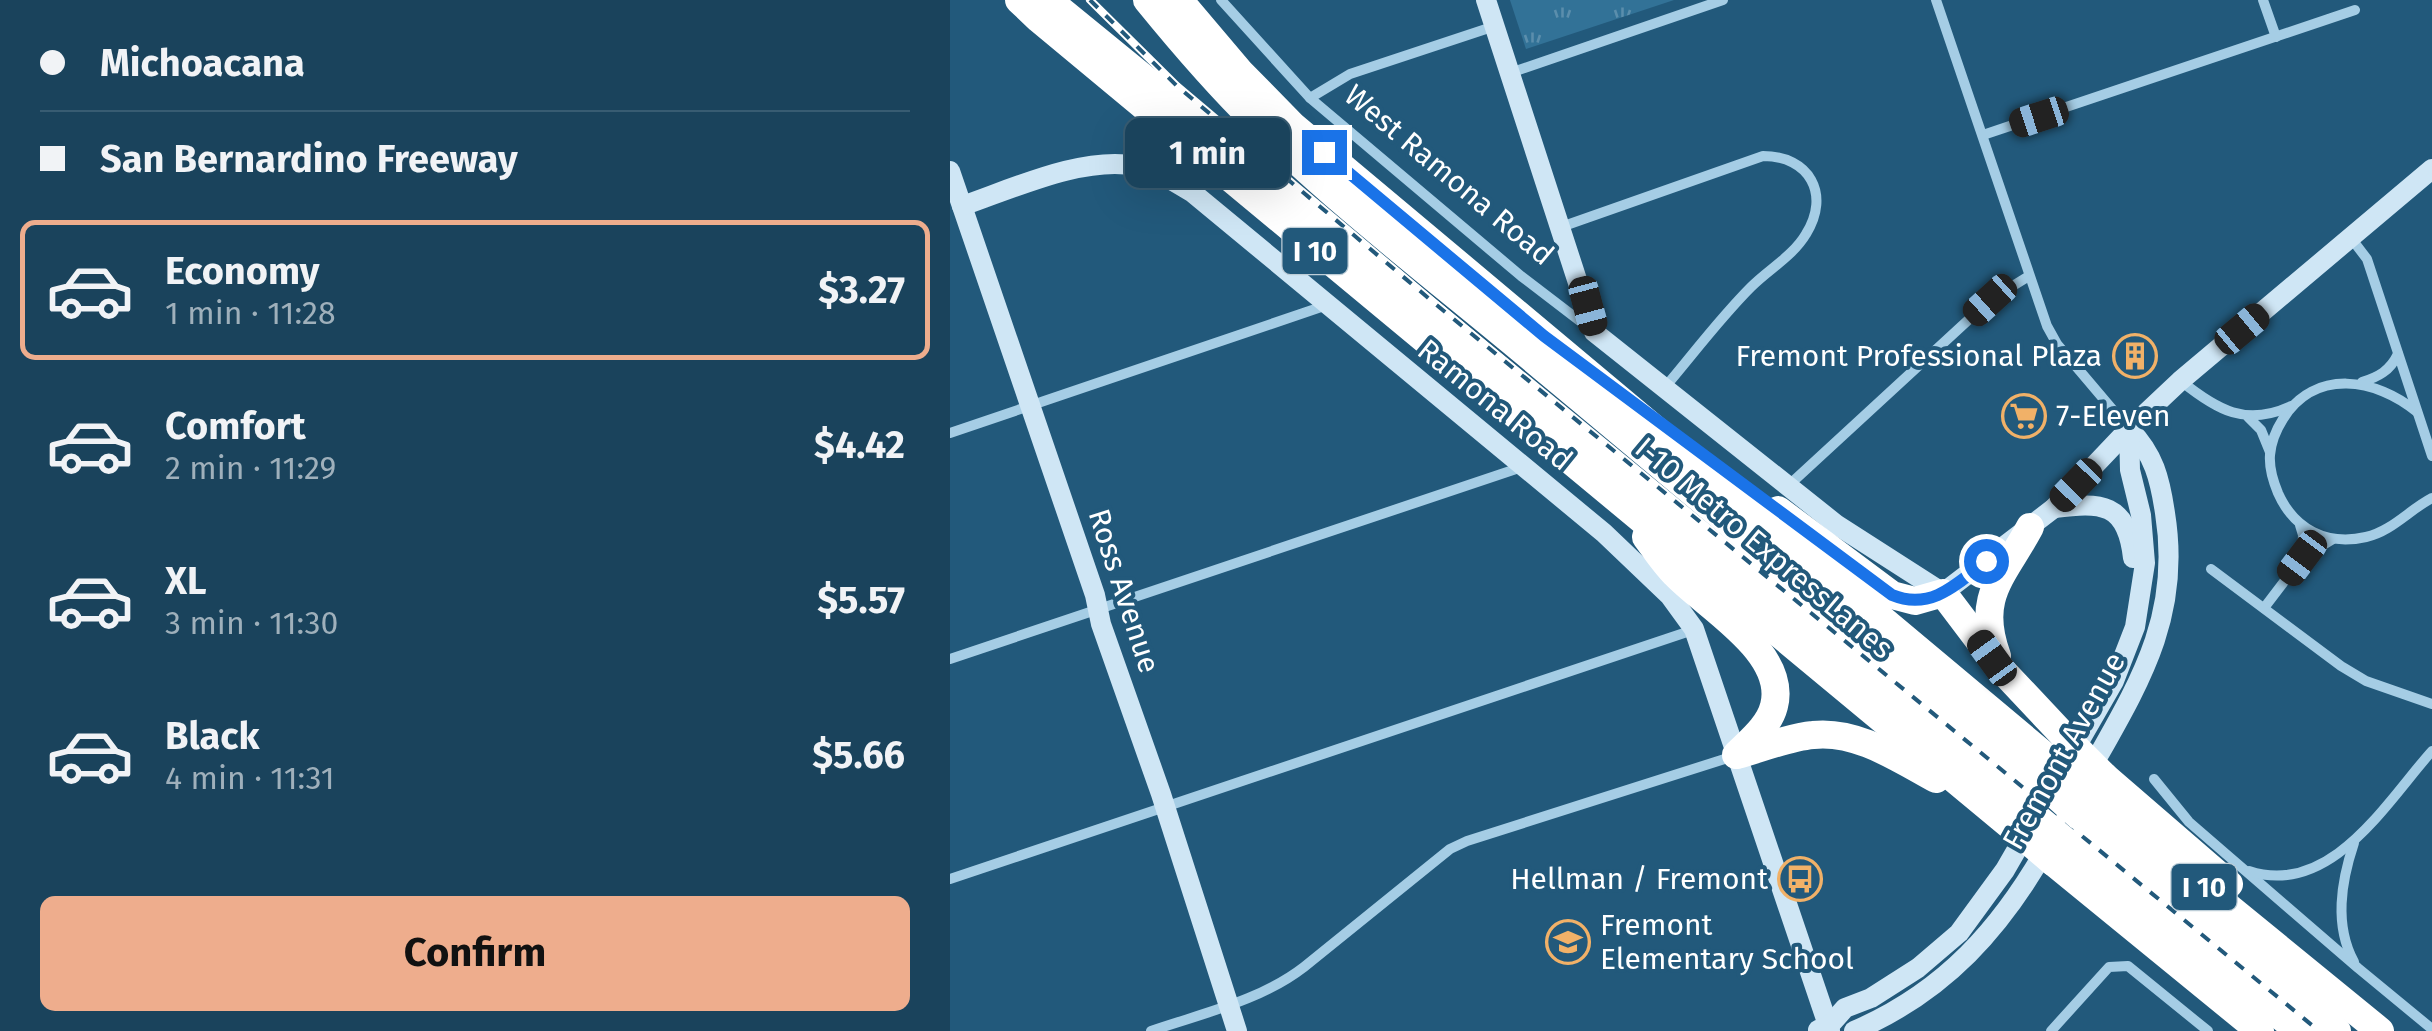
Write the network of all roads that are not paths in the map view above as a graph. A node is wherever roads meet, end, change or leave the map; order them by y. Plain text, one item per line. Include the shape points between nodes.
1 (1019, 0) edge
2 (1048, 0) edge
3 (1147, 0) edge
4 (1179, 0) edge
5 (1220, 0) edge
6 (1486, 0) edge
7 (1723, 0) edge
8 (1936, 0) edge
9 (2263, 0) edge
10 (2355, 10) dead end
11 (1494, 26) junction
12 (2276, 37) junction
13 (1510, 73) junction
14 (1310, 98) junction
15 (1983, 136) junction
16 (2432, 169) edge
17 (950, 171) edge
18 (956, 208) edge
19 (1561, 227) junction
20 (2350, 237) junction
21 (2030, 276) junction
22 (1326, 305) junction
23 (1594, 332) junction
24 (1544, 336) junction
25 (2398, 353) junction
26 (2180, 381) junction
27 (2355, 384) junction
28 (1666, 386) junction
29 (1030, 406) junction
30 (2292, 406) junction
31 (2417, 412) junction
32 (2248, 416) junction
33 (2129, 430) junction
34 (950, 433) edge
35 (2270, 452) junction
36 (2432, 456) edge
37 (1523, 467) junction
38 (1787, 486) junction
39 (1615, 497) junction
40 (2432, 498) edge
41 (2054, 508) junction
42 (2430, 513) dead end
43 (2408, 515) junction
44 (2300, 525) junction
45 (2030, 527) junction
46 (2333, 539) junction
47 (2302, 558) junction
48 (2211, 570) dead end
49 (1828, 575) junction
50 (1943, 593) junction
51 (2264, 608) junction
52 (1098, 610) junction
53 (2139, 612) junction
54 (1694, 629) junction
55 (1884, 654) junction
56 (950, 659) edge
57 (2006, 675) junction
58 (2432, 704) edge
59 (2432, 750) edge
60 (1736, 755) junction
61 (2051, 758) junction
62 (2154, 779) dead end
63 (2091, 796) junction
64 (1165, 808) junction
65 (2010, 815) junction
66 (2354, 842) junction
67 (2059, 852) junction
68 (2244, 869) junction
69 (950, 880) edge
70 (2165, 952) junction
71 (2358, 968) junction
72 (2236, 979) junction
73 (1229, 1005) junction
74 (1836, 1030) edge
75 (2432, 1030) edge
76 (1151, 1031) edge
77 (1238, 1031) edge
78 (2051, 1031) edge
79 (2208, 1031) edge
80 (2260, 1031) edge
81 (2299, 1031) edge
82 (2338, 1031) edge
83 (2380, 1031) edge

1 - 39 highway, I 10
2 - 65 highway, I-10 Metro ExpressLanes via 1392,280
3 - 55 highway, I-10 Metro ExpressLanes via 1254,121 1341,201
4 - 24 highway, I 10 via 1294,126
5 - 14 street, West Ramona Road
6 - 11 street
7 - 13 street
8 - 15 street
9 - 12 street
10 - 12 street
11 - 13 street
11 - 14 street via 1350,74
12 - 15 street
13 - 19 street
14 - 23 street, West Ramona Road
15 - 21 street
16 - 20 street
17 - 18 street, Ross Avenue
18 - 22 street, Ramona Road via 1086,166 1136,166 1193,194
18 - 29 street, Ross Avenue
19 - 23 street
19 - 28 street via 1763,156 1779,156 1807,172 1817,202 1806,234
20 - 25 street via 2366,259
20 - 26 street
21 - 33 street via 2057,344
21 - 38 street via 1990,300
22 - 29 street
22 - 37 street, Ramona Road
23 - 28 street, West Ramona Road
24 - 49 highway, I 10
24 - 50 highway via 1892,595 1916,601
25 - 27 street via 2382,374
25 - 31 street
26 - 32 street via 2210,404
26 - 33 street
27 - 30 street via 2320,388
27 - 31 street via 2390,393
28 - 38 street, West Ramona Road
29 - 34 street
29 - 52 street, Ross Avenue
30 - 32 street
30 - 35 street
31 - 36 street
32 - 35 street
33 - 41 street
33 - 53 street, Fremont Avenue via 2144,546
33 - 74 street, Fremont Avenue via 2152,457 2168,536 2163,614 2142,674 2046,849 1996,924 1932,987 1903,1006
35 - 44 street via 2273,479
37 - 52 street
37 - 54 street, Ramona Road via 1604,533 1670,596
38 - 50 street, West Ramona Road
39 - 60 highway via 1675,574 1738,629 1772,672 1773,712
39 - 65 highway, I 10
40 - 43 street
41 - 45 street
41 - 53 street via 2090,504 2118,516 2130,535
42 - 43 street
43 - 46 street via 2377,534
44 - 46 street
44 - 47 street
45 - 50 street
45 - 57 highway via 1990,600 1992,642
46 - 47 street
47 - 51 street
48 - 51 street
49 - 55 highway
49 - 61 highway, I 10
50 - 57 highway
51 - 58 street via 2366,682
52 - 56 street
52 - 64 street, Ross Avenue
53 - 74 street, Fremont Avenue via 2114,681 1982,903 1933,957 1845,1008
54 - 60 street, Ramona Road
54 - 64 street
55 - 61 highway, I-10 Metro ExpressLanes
57 - 61 highway
59 - 66 street
60 - 65 highway via 1814,734 1848,738
60 - 73 street via 1450,849 1290,978
60 - 74 street, Ramona Road
61 - 63 highway, I 10, bridge
62 - 68 street via 2189,822
63 - 82 highway
63 - 83 highway, I 10
64 - 69 street
64 - 73 street, Ross Avenue
65 - 67 highway, I-10 Metro ExpressLanes, bridge
66 - 68 street via 2298,872 2261,875
66 - 71 street via 2341,919
67 - 70 highway, I 10
67 - 72 highway, I-10 Metro ExpressLanes
68 - 71 street
70 - 72 highway
70 - 80 highway, I 10
71 - 75 street
72 - 81 highway, I-10 Metro ExpressLanes
73 - 76 street
73 - 77 street, Ross Avenue
78 - 79 street via 2110,966 2119,965

